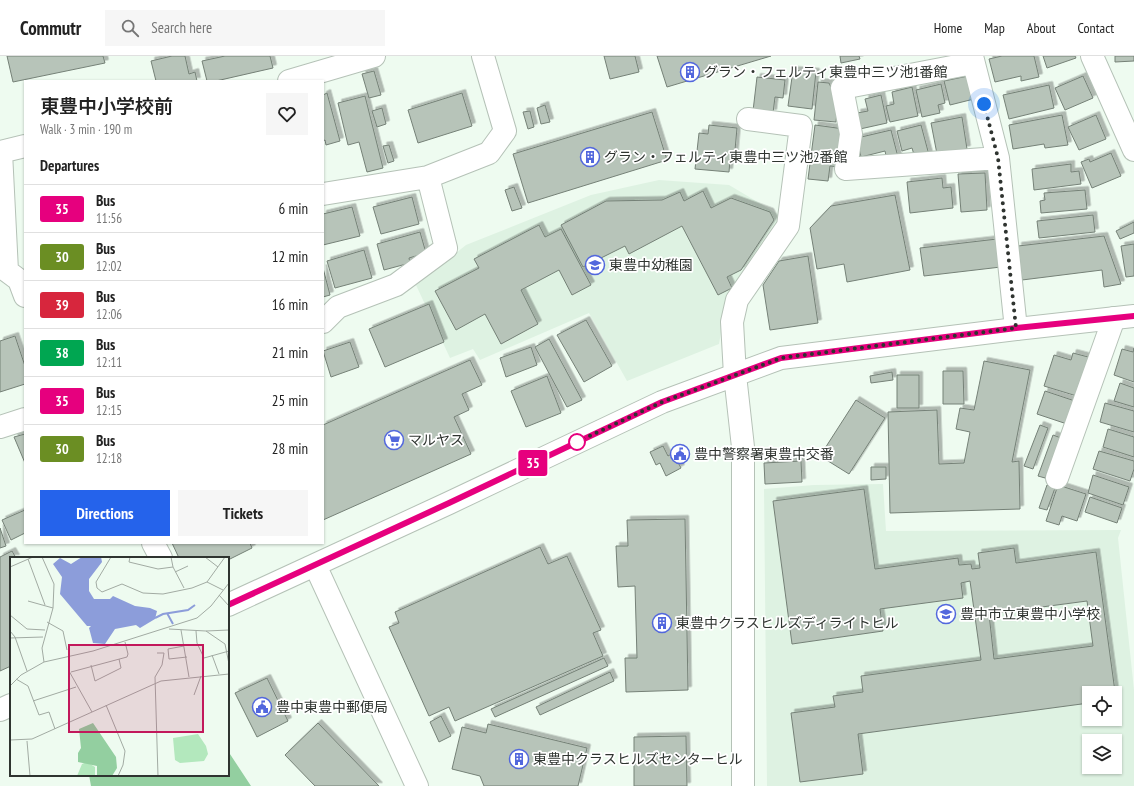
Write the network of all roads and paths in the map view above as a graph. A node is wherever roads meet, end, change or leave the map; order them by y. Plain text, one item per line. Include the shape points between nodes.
1 (374, 56) edge
2 (483, 56) edge
3 (1092, 56) edge
4 (972, 60) edge
5 (292, 80) edge
6 (748, 119) dead end
7 (24, 146) edge
8 (1134, 150) edge
9 (0, 152) edge
10 (998, 158) junction
11 (428, 176) junction
12 (324, 194) edge
13 (23, 285) edge
14 (1124, 317) edge
15 (324, 321) edge
16 (1016, 328) junction
17 (735, 375) junction
18 (24, 419) edge
19 (0, 427) edge
20 (1057, 478) dead end
21 (154, 544) edge
22 (160, 557) edge
23 (315, 565) junction
24 (229, 605) edge
25 (10, 705) edge
26 (0, 710) edge
27 (417, 786) edge
28 (743, 786) edge

1 - 5 street
2 - 11 street via 505,131 489,153
3 - 8 street
4 - 10 street
4 - 10 street via 842,88 851,134 846,169
6 - 17 street via 801,126 788,226 738,300 732,322
7 - 9 street
9 - 13 street via 7,271
10 - 16 street
11 - 12 street
11 - 15 street via 446,248 396,285 338,307
14 - 16 street
14 - 20 street
16 - 17 street via 781,358
17 - 23 street via 662,402
17 - 28 street via 743,446
18 - 19 street
21 - 22 street
23 - 24 street
23 - 27 street
25 - 26 street

